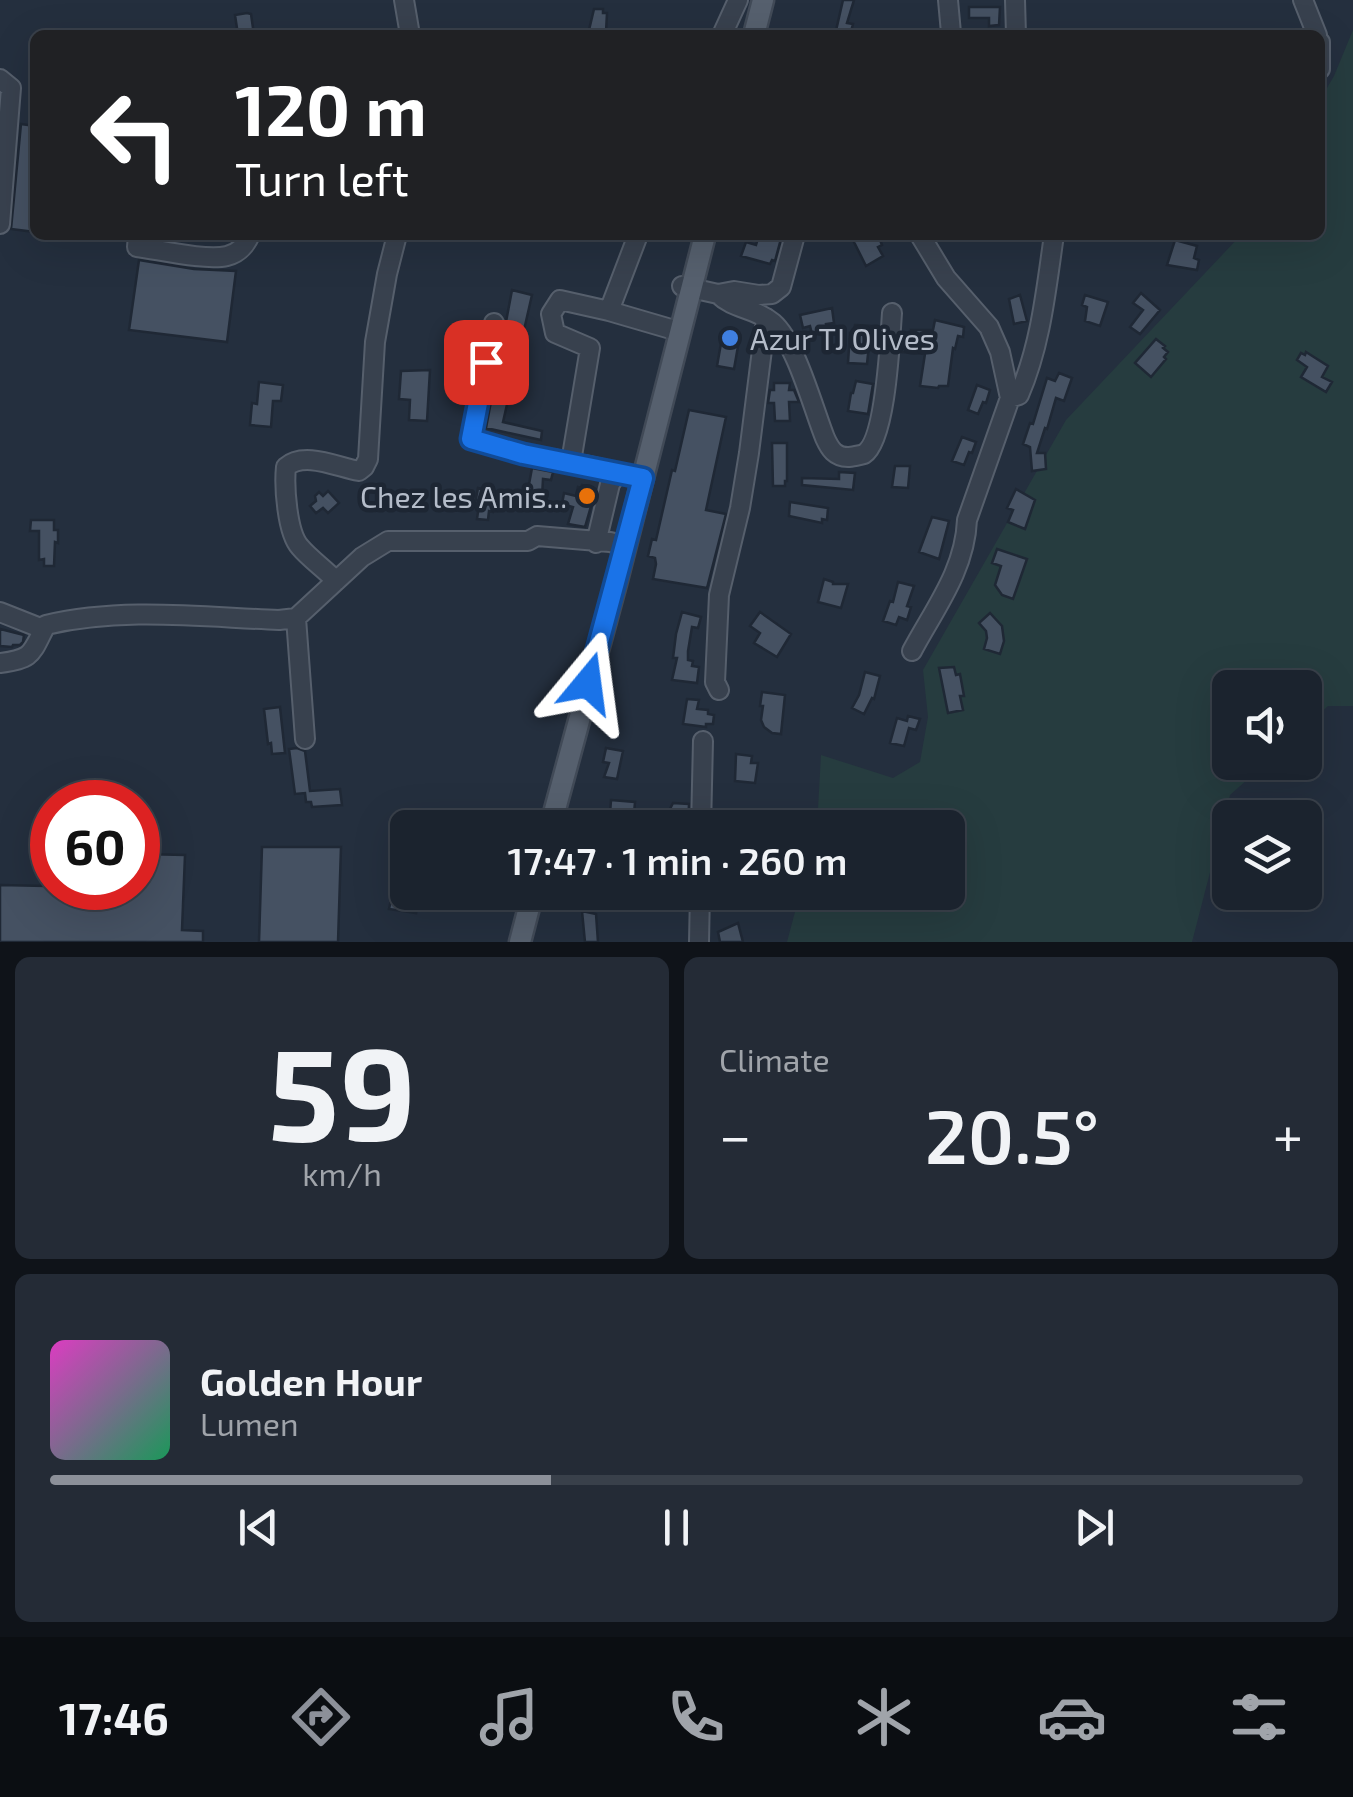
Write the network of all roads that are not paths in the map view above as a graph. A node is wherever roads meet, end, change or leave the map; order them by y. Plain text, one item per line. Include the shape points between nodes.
1 (404, 0) edge
2 (738, 0) edge
3 (763, 0) edge
4 (948, 0) edge
5 (1015, 0) edge
6 (1303, 0) edge
7 (409, 30) edge
8 (724, 30) edge
9 (755, 30) edge
10 (951, 30) edge
11 (1016, 30) edge
12 (1315, 30) edge
13 (0, 79) edge
14 (0, 224) edge
15 (138, 240) edge
16 (248, 240) edge
17 (396, 240) edge
18 (636, 240) edge
19 (700, 240) edge
20 (794, 240) edge
21 (922, 240) edge
22 (1053, 240) edge
23 (687, 287) junction
24 (718, 294) junction
25 (609, 311) junction
26 (892, 313) dead end
27 (766, 318) junction
28 (494, 323) dead end
29 (676, 331) junction
30 (1010, 398) junction
31 (571, 462) junction
32 (631, 475) junction
33 (612, 544) junction
34 (336, 581) junction
35 (0, 612) edge
36 (296, 618) junction
37 (44, 628) junction
38 (912, 651) dead end
39 (0, 663) edge
40 (719, 690) dead end
41 (305, 740) dead end
42 (702, 741) dead end
43 (555, 810) edge
44 (701, 810) edge
45 (528, 910) edge
46 (700, 910) edge
47 (520, 942) edge
48 (699, 942) edge

1 - 7 street
2 - 8 street
3 - 9 main road
4 - 10 street
5 - 11 street
6 - 12 street
13 - 14 street via 12,88
15 - 16 street via 137,247 214,257 237,252
17 - 34 street via 376,342 368,459 359,471 304,460 286,467 293,538
18 - 25 street
19 - 23 main road
20 - 24 street via 781,287 772,294
21 - 30 street via 989,327
22 - 30 street via 1042,325 1019,396
23 - 24 street
23 - 29 main road
24 - 27 street
25 - 29 street
25 - 31 street via 560,300 551,314 555,332 590,348
26 - 27 street via 887,389 872,446 851,457 830,449 788,340
27 - 40 street via 750,454 719,595
28 - 31 street via 471,439
29 - 32 main road
30 - 38 street via 967,520 959,567
31 - 32 street
32 - 33 main road
33 - 34 street via 537,536 388,541
33 - 43 main road
34 - 36 street
35 - 37 street
36 - 37 street via 150,614
36 - 41 street
37 - 39 street via 21,661
42 - 44 street
45 - 47 main road
46 - 48 street

